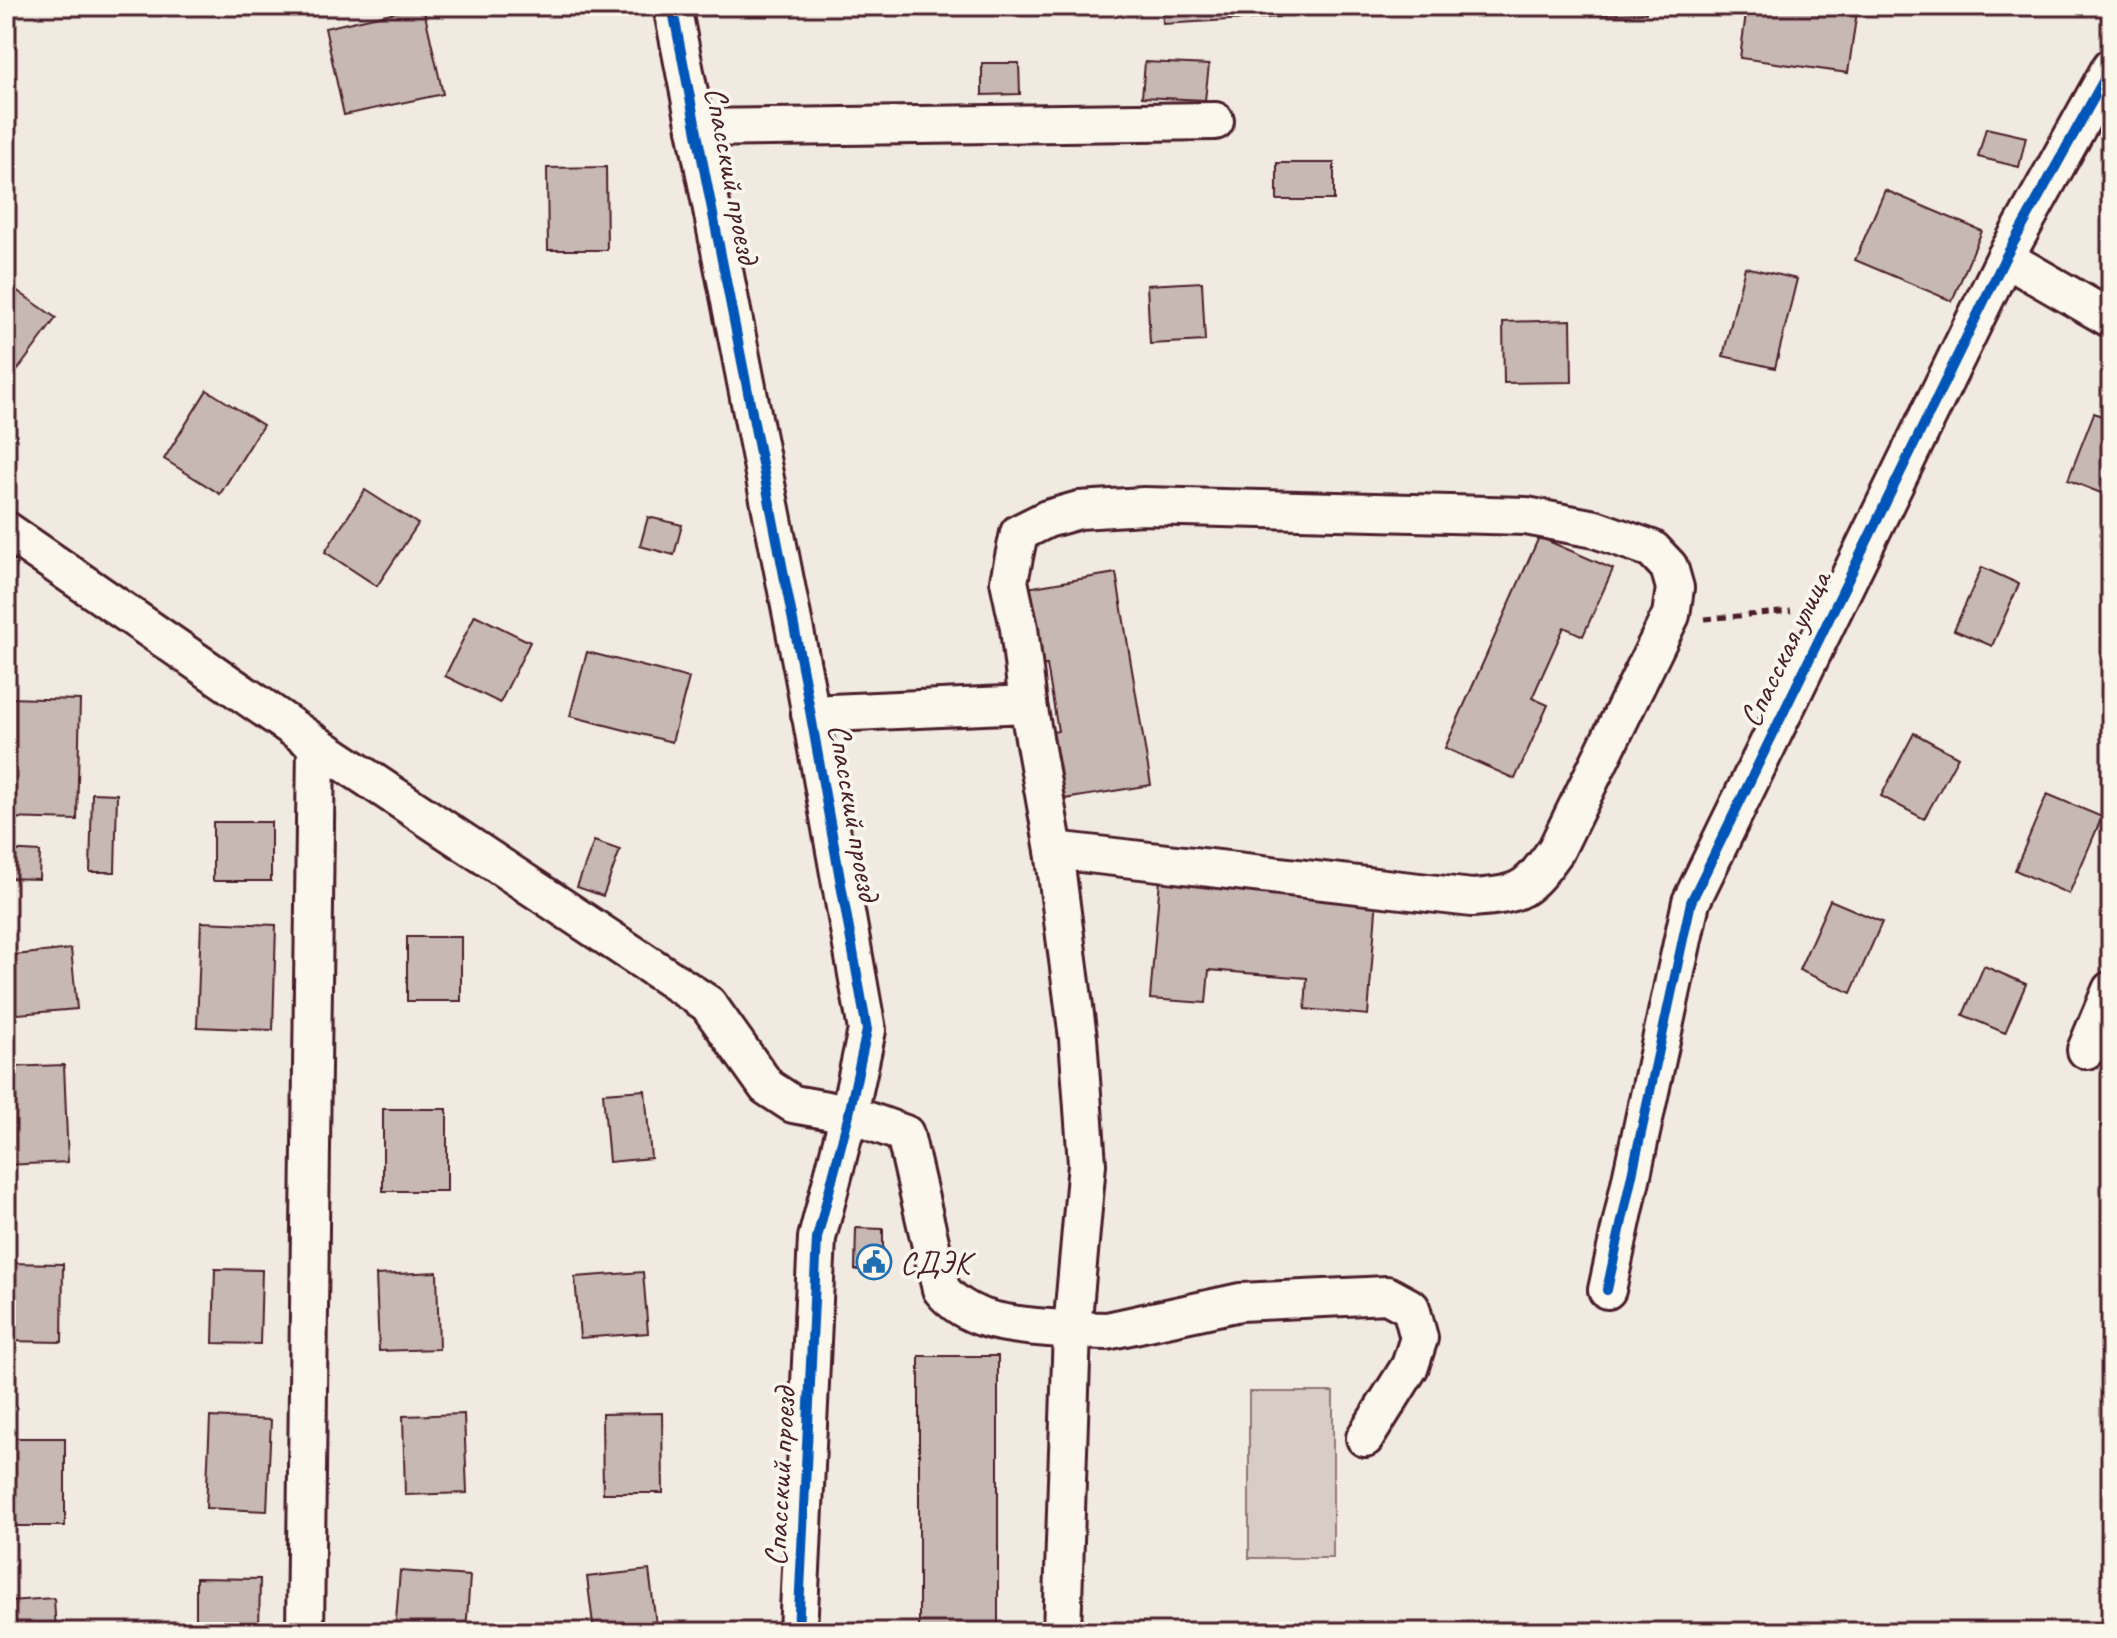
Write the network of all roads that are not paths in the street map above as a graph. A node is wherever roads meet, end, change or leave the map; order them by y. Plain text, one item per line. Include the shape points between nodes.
1 (672, 6) edge
2 (2111, 67) edge
3 (1215, 121) dead end
4 (696, 128) junction
5 (2005, 258) junction
6 (2111, 319) edge
7 (6, 530) edge
8 (1028, 704) junction
9 (810, 714) junction
10 (316, 744) junction
11 (1054, 850) junction
12 (2111, 990) edge
13 (2086, 1050) dead end
14 (849, 1114) junction
15 (1607, 1290) dead end
16 (1072, 1330) junction
17 (1365, 1438) dead end
18 (305, 1632) edge
19 (798, 1632) edge
20 (1062, 1632) edge

1 - 4 street, Спасский проезд
2 - 5 street, Спасская улица
3 - 4 street
4 - 9 street, Спасский проезд
5 - 6 street
5 - 15 street, Спасская улица via 1691,902
7 - 10 street
8 - 9 street
8 - 11 street
8 - 11 street via 1009,581 1019,533 1079,510 1144,506 1526,516 1595,529 1652,549 1669,567 1675,588 1671,615 1556,850 1532,884 1504,895 1472,898
9 - 14 street, Спасский проезд via 867,1030
10 - 14 street via 708,1004 767,1087 793,1104
10 - 18 street
11 - 16 street via 1078,1038 1087,1164
12 - 13 street
14 - 16 street via 905,1134 941,1289 952,1303 989,1321
14 - 19 street, Спасский проезд via 817,1238
16 - 17 street via 1107,1331 1240,1302 1387,1295 1411,1308 1419,1338 1410,1366
16 - 20 street

